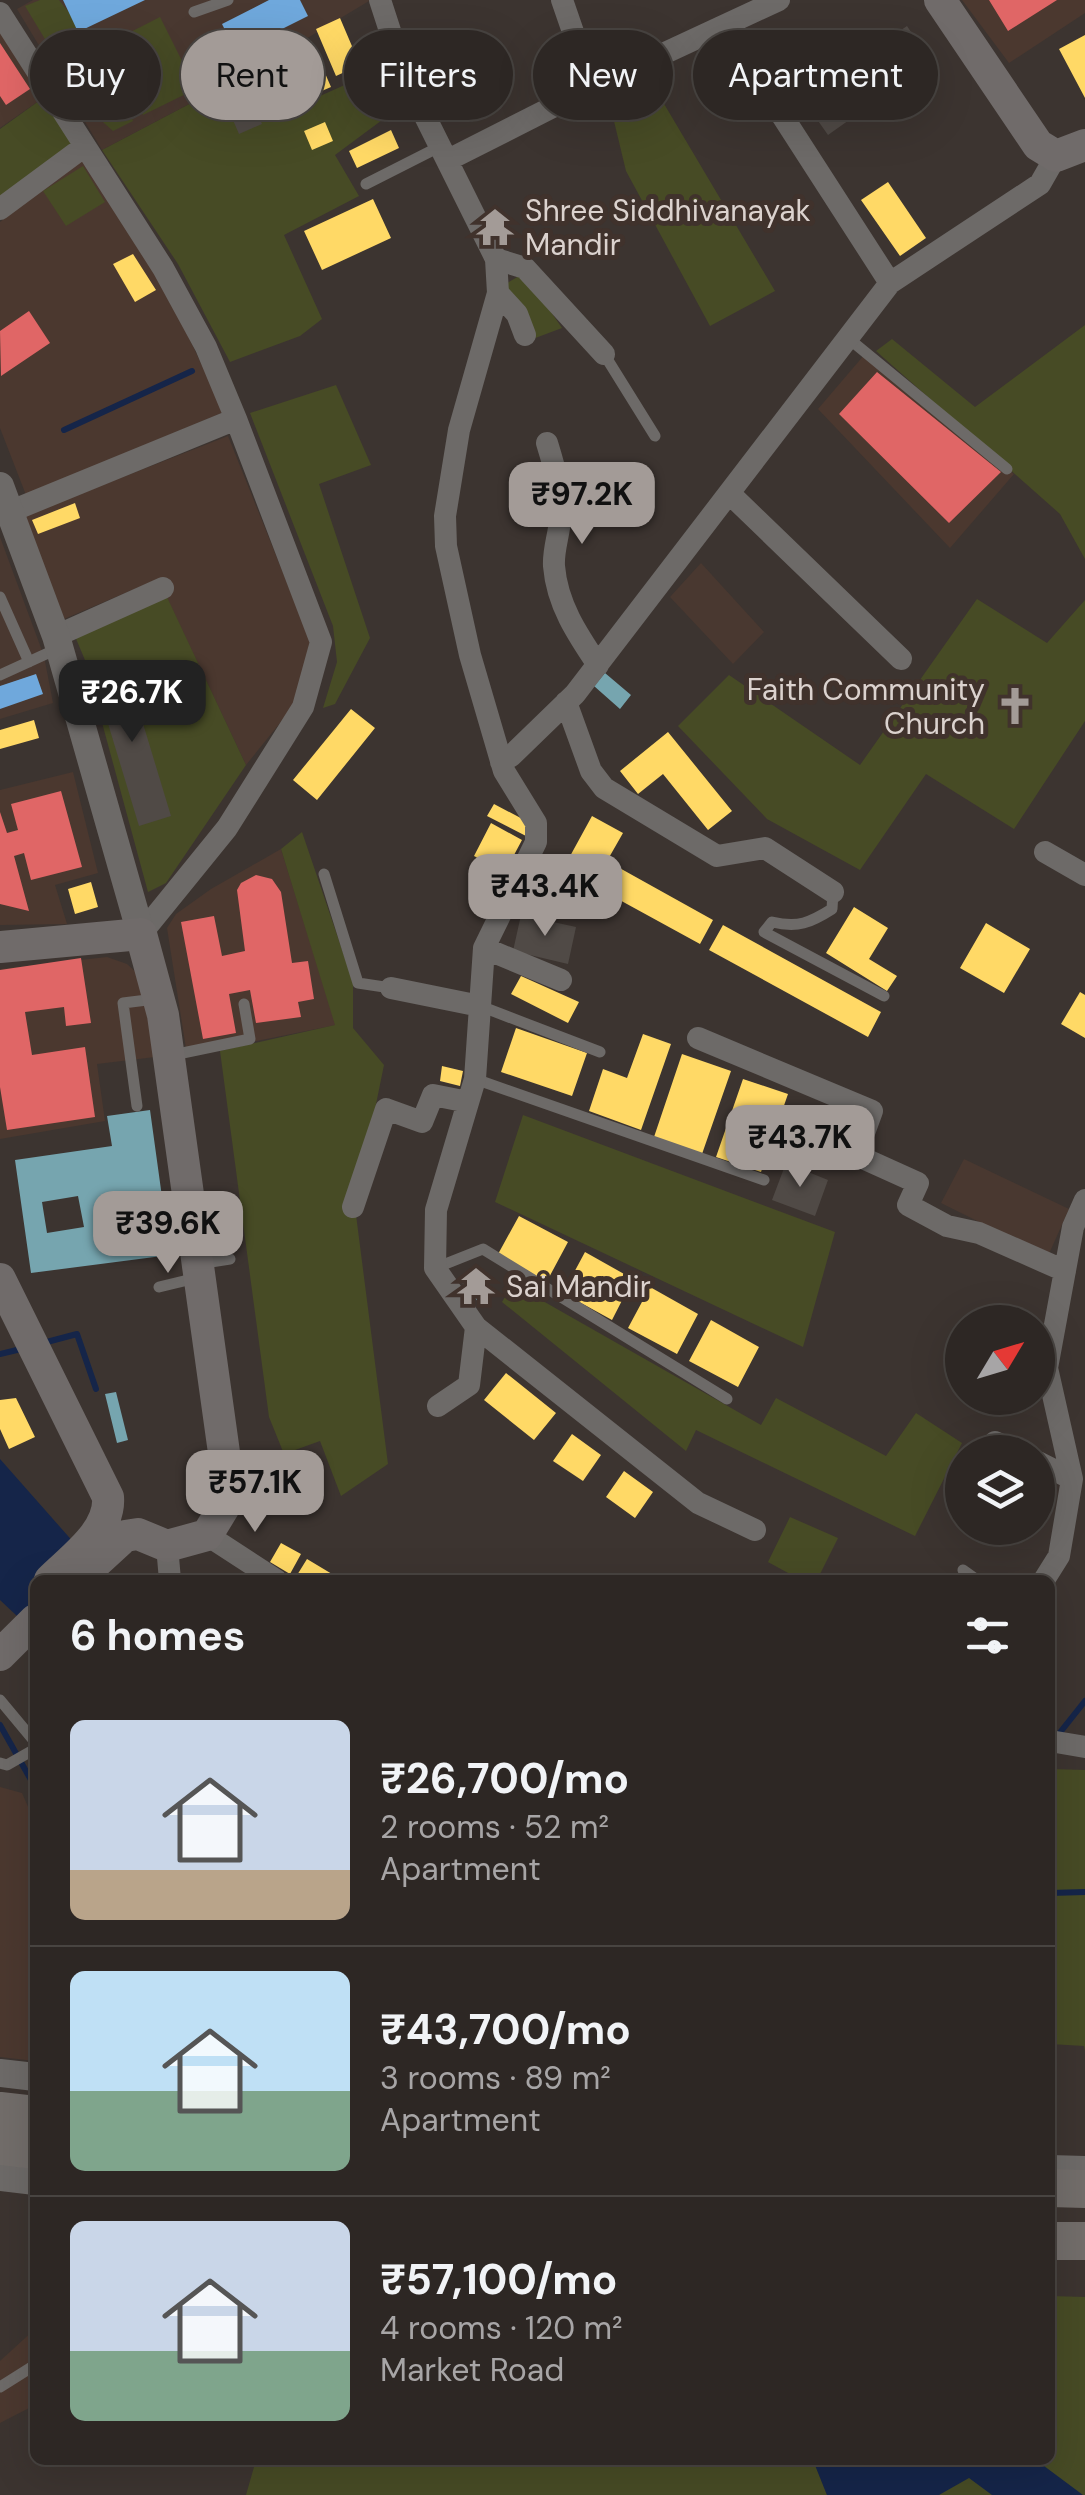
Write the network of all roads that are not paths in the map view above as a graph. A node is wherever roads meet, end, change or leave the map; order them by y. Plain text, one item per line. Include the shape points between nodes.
1 (228, 0) edge
2 (380, 0) edge
3 (562, 0) edge
4 (779, 0) edge
5 (940, 0) edge
6 (194, 12) dead end
7 (0, 13) edge
8 (725, 27) junction
9 (572, 30) edge
10 (673, 50) edge
11 (533, 113) edge
12 (84, 146) junction
13 (1071, 150) edge
14 (444, 153) junction
15 (366, 184) dead end
16 (0, 209) edge
17 (496, 259) junction
18 (890, 282) junction
19 (498, 294) junction
20 (525, 336) dead end
21 (848, 338) junction
22 (604, 354) joint
23 (236, 419) junction
24 (655, 436) dead end
25 (547, 443) dead end
26 (1006, 468) dead end
27 (729, 493) junction
28 (3, 498) edge
29 (163, 588) dead end
30 (0, 596) edge
31 (57, 642) junction
32 (900, 659) dead end
33 (29, 662) junction
34 (598, 665) junction
35 (0, 675) edge
36 (566, 702) junction
37 (502, 762) junction
38 (1045, 852) dead end
39 (324, 874) dead end
40 (1085, 875) edge
41 (834, 892) joint
42 (141, 934) junction
43 (0, 947) edge
44 (484, 948) junction
45 (561, 980) dead end
46 (391, 988) joint
47 (884, 996) dead end
48 (159, 998) junction
49 (244, 1004) dead end
50 (480, 1006) junction
51 (698, 1038) dead end
52 (600, 1052) dead end
53 (168, 1056) junction
54 (472, 1090) junction
55 (137, 1106) dead end
56 (764, 1180) dead end
57 (1085, 1200) edge
58 (354, 1208) dead end
59 (230, 1259) dead end
60 (198, 1264) junction
61 (434, 1268) junction
62 (1065, 1271) junction
63 (0, 1280) edge
64 (159, 1287) dead end
65 (476, 1327) junction
66 (727, 1399) dead end
67 (438, 1406) dead end
68 (1055, 1470) edge
69 (1072, 1479) junction
70 (755, 1530) dead end
71 (207, 1535) junction
72 (128, 1541) junction
73 (963, 1570) dead end
74 (60, 1575) edge
75 (83, 1575) edge
76 (165, 1575) edge
77 (268, 1575) edge
78 (970, 1575) edge
79 (1047, 1575) edge
80 (30, 1603) edge
81 (30, 1624) edge
82 (3, 1644) edge
83 (0, 1700) edge
84 (30, 1739) edge
85 (1055, 1741) edge
86 (1085, 1747) edge
87 (30, 1748) edge
88 (0, 1763) edge
89 (0, 2072) edge
90 (30, 2076) edge
91 (10, 2121) edge
92 (30, 2144) edge
93 (1055, 2169) edge
94 (1085, 2170) edge
95 (0, 2177) edge
96 (30, 2180) edge
97 (1055, 2188) edge
98 (1085, 2190) edge
99 (1055, 2241) edge
100 (1085, 2241) edge
101 (30, 2368) edge
102 (0, 2387) edge

1 - 6 lane
2 - 14 street via 404,74
3 - 9 street
4 - 8 street
5 - 13 main road via 1038,144
7 - 12 street
8 - 10 street
8 - 18 street
11 - 14 street
12 - 16 street
12 - 23 street via 163,268
13 - 18 street via 1040,184
14 - 15 lane
14 - 17 street
17 - 19 street
17 - 22 street via 526,268
18 - 21 street
19 - 20 street via 517,314
19 - 37 street via 459,430 445,516 470,655
21 - 26 lane
21 - 27 street
22 - 24 lane
23 - 28 street
23 - 42 street via 321,642 303,706 227,828
25 - 34 street via 559,482 559,594
27 - 32 street
27 - 34 street
28 - 31 street
29 - 31 street
30 - 33 lane
31 - 33 lane
31 - 42 street
33 - 35 lane
34 - 36 street
36 - 37 street
36 - 41 street via 604,788 717,856 765,848
37 - 44 street via 536,823 536,842
38 - 40 street
39 - 46 lane via 358,983
41 - 47 lane via 832,909 809,924 772,922 764,932
42 - 43 main road
42 - 48 main road
44 - 45 street
44 - 50 street
46 - 50 street
48 - 53 main road
48 - 55 lane via 124,1003
49 - 53 lane via 250,1040
50 - 52 lane
50 - 54 street
51 - 62 street via 872,1111 856,1154 918,1183 908,1206
53 - 60 main road
54 - 56 lane
54 - 58 street via 433,1095 422,1122 386,1109
54 - 61 street via 436,1210
57 - 62 street
59 - 60 lane
60 - 64 lane via 188,1280
60 - 71 main road via 226,1474 224,1507
61 - 65 street
61 - 66 lane via 483,1249
62 - 69 street via 1047,1368
63 - 72 main road
65 - 67 street via 470,1384
65 - 70 street via 698,1503
68 - 69 street
69 - 79 street via 1059,1556
71 - 72 main road
71 - 77 street
72 - 74 main road
72 - 75 main road
72 - 76 street
73 - 78 lane
80 - 82 main road
81 - 82 main road
83 - 84 lane
85 - 86 street
87 - 88 lane
89 - 90 street
91 - 92 highway
93 - 94 street
95 - 96 street
97 - 98 highway
99 - 100 highway
101 - 102 lane

